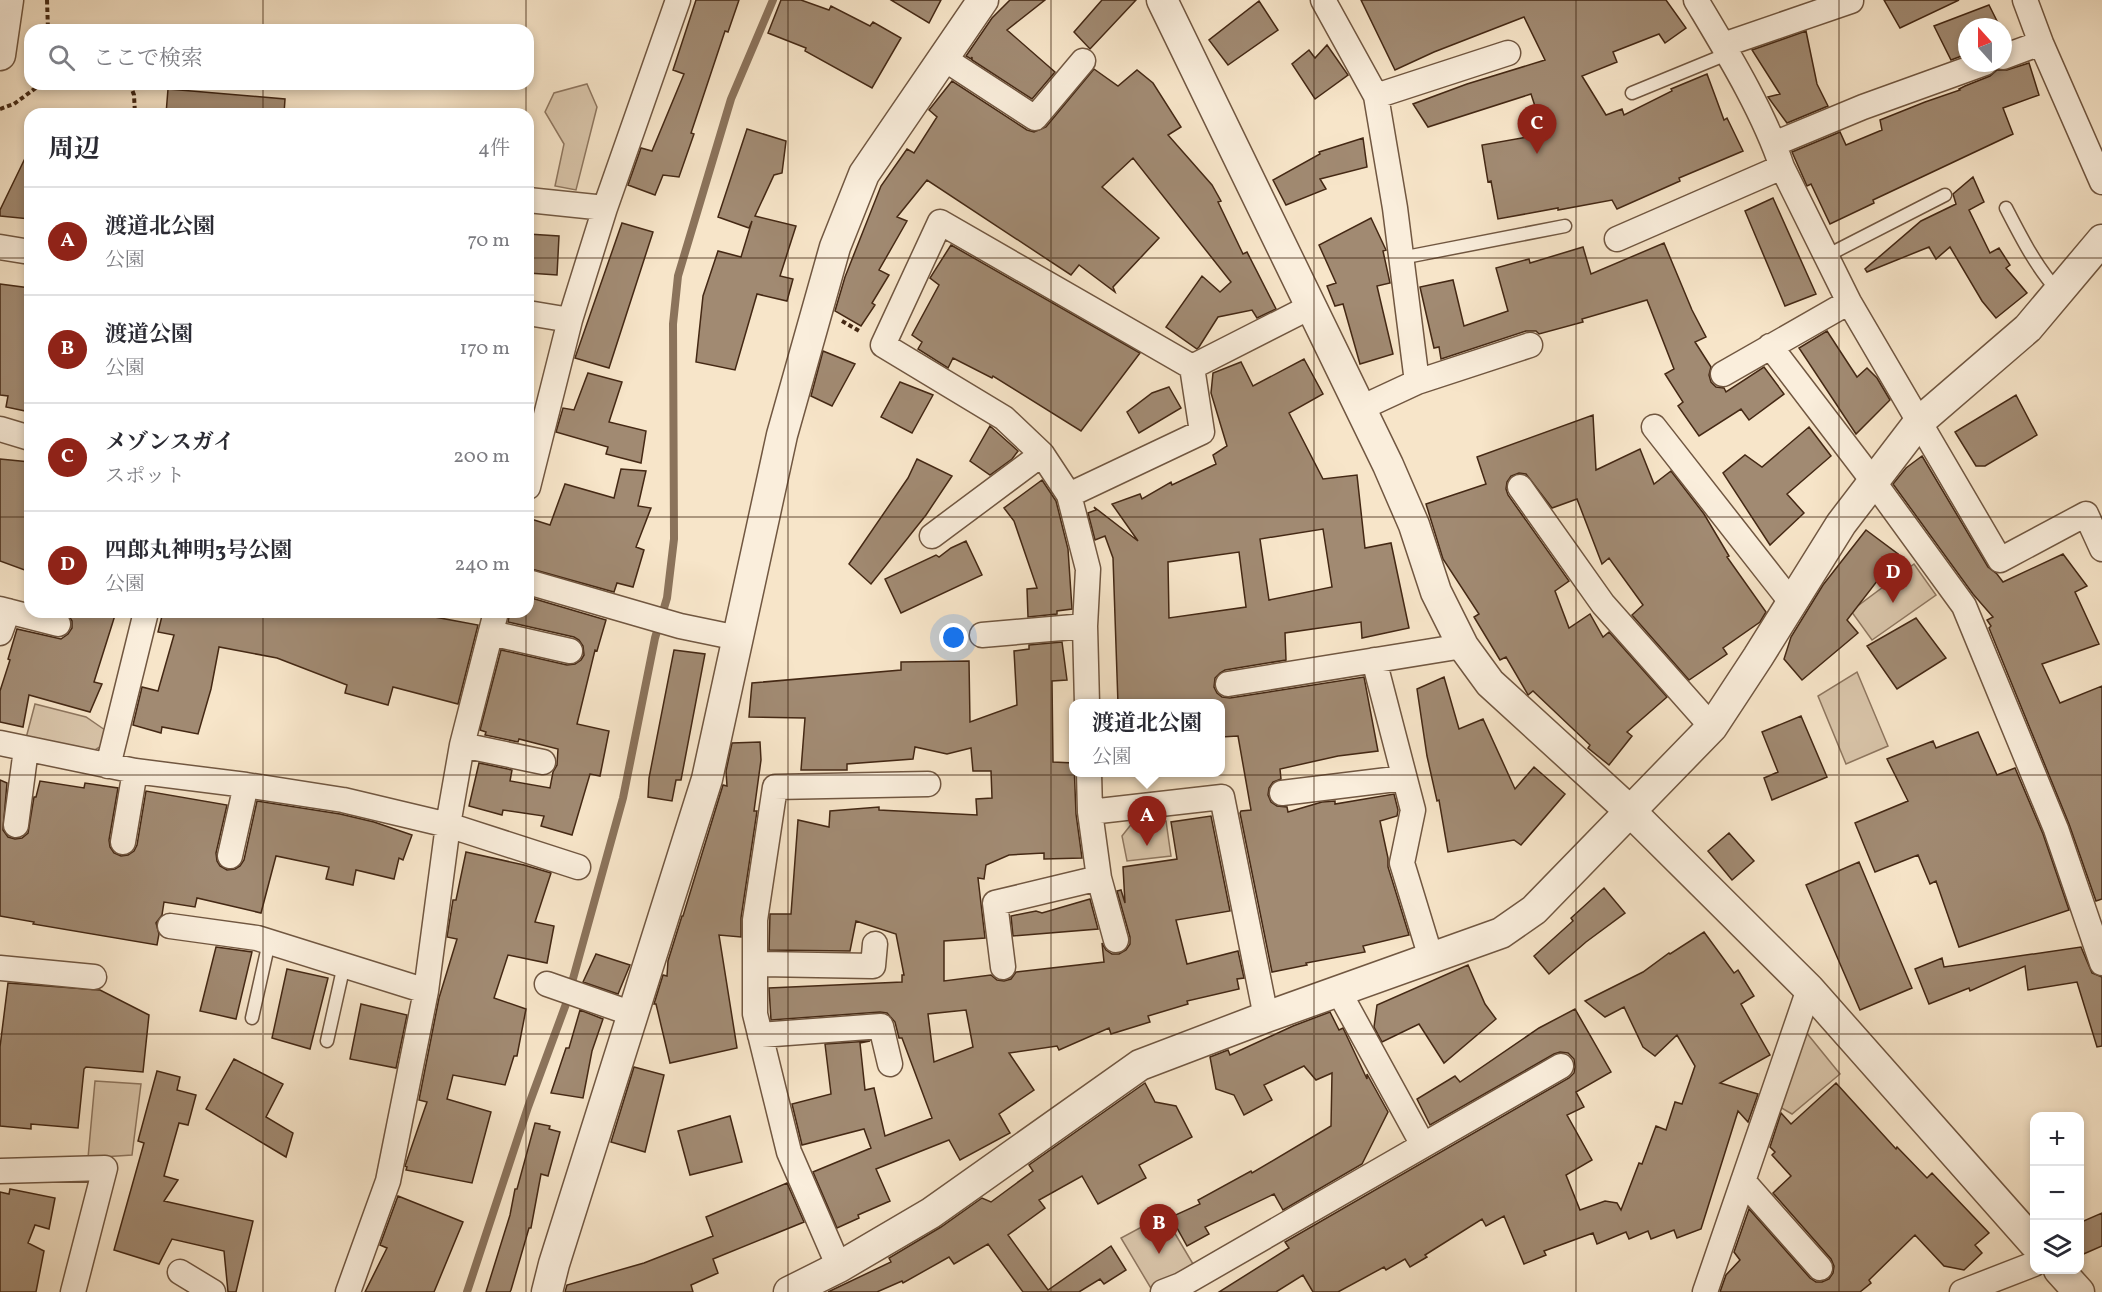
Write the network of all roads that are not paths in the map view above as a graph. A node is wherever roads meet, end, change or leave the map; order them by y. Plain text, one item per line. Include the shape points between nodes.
1 (8, 0) edge
2 (678, 0) edge
3 (983, 0) edge
4 (1162, 0) edge
5 (1323, 0) edge
6 (1696, 0) edge
7 (2025, 0) edge
8 (1851, 1) edge
9 (2041, 43) junction
10 (1725, 49) junction
11 (1508, 53) dead end
12 (2012, 54) edge
13 (0, 55) edge
14 (943, 58) junction
15 (1083, 61) dead end
16 (1960, 72) edge
17 (1632, 93) dead end
18 (1376, 96) junction
19 (1774, 144) junction
20 (1782, 167) junction
21 (2102, 182) edge
22 (1945, 195) dead end
23 (534, 201) edge
24 (605, 208) junction
25 (2006, 208) dead end
26 (1565, 226) dead end
27 (1617, 239) dead end
28 (2102, 240) edge
29 (0, 247) edge
30 (24, 251) edge
31 (1826, 256) junction
32 (1401, 258) junction
33 (2059, 291) junction
34 (1849, 302) junction
35 (1312, 306) junction
36 (534, 315) edge
37 (570, 320) junction
38 (1530, 345) dead end
39 (1770, 346) junction
40 (1192, 367) junction
41 (1723, 374) dead end
42 (1417, 382) junction
43 (1361, 408) junction
44 (1919, 422) junction
45 (1654, 427) dead end
46 (0, 429) edge
47 (24, 436) edge
48 (1042, 454) junction
49 (534, 463) edge
50 (1873, 481) junction
51 (1520, 487) dead end
52 (1069, 495) junction
53 (2094, 509) edge
54 (932, 536) dead end
55 (2102, 549) edge
56 (534, 584) edge
57 (1792, 603) junction
58 (3, 618) edge
59 (145, 618) edge
60 (494, 622) edge
61 (58, 624) dead end
62 (1085, 626) junction
63 (982, 635) dead end
64 (738, 638) junction
65 (1463, 646) junction
66 (570, 651) dead end
67 (1374, 660) junction
68 (1228, 684) dead end
69 (1087, 699) edge
70 (1712, 727) junction
71 (0, 743) edge
72 (462, 745) junction
73 (26, 748) junction
74 (543, 762) dead end
75 (108, 766) junction
76 (135, 771) junction
77 (1089, 777) edge
78 (1404, 778) junction
79 (928, 784) dead end
80 (246, 785) junction
81 (1282, 793) dead end
82 (1090, 812) junction
83 (1631, 812) junction
84 (16, 825) dead end
85 (448, 825) junction
86 (123, 842) dead end
87 (230, 856) dead end
88 (578, 867) dead end
89 (1099, 878) junction
90 (170, 926) dead end
91 (1116, 940) dead end
92 (269, 942) junction
93 (875, 944) dead end
94 (1431, 958) junction
95 (2102, 963) edge
96 (755, 964) junction
97 (344, 965) junction
98 (1003, 967) dead end
99 (0, 968) edge
100 (94, 977) dead end
101 (547, 984) dead end
102 (1809, 988) junction
103 (426, 991) junction
104 (1339, 992) junction
105 (633, 1014) junction
106 (1266, 1017) junction
107 (252, 1018) dead end
108 (760, 1035) junction
109 (327, 1041) dead end
110 (890, 1064) dead end
111 (1561, 1066) dead end
112 (1423, 1145) junction
113 (0, 1171) edge
114 (1743, 1181) junction
115 (2030, 1238) edge
116 (2030, 1266) edge
117 (838, 1267) junction
118 (1820, 1268) dead end
119 (180, 1272) dead end
120 (2063, 1274) edge
121 (794, 1291) edge
122 (73, 1292) edge
123 (213, 1292) edge
124 (348, 1292) edge
125 (547, 1292) edge
126 (1163, 1292) edge
127 (1705, 1292) edge
128 (1962, 1292) edge
129 (2079, 1292) edge

1 - 13 street
2 - 24 street
3 - 14 street
4 - 35 street
5 - 18 street
6 - 10 street
7 - 9 street
8 - 10 street
9 - 12 street
9 - 21 street
10 - 17 lane
10 - 19 street
11 - 18 street
14 - 15 street via 1035,118
14 - 64 street via 864,174 835,247 782,435
16 - 19 street
18 - 32 street
19 - 20 street
20 - 27 street
20 - 31 street
22 - 31 lane
23 - 24 street
24 - 37 street
25 - 33 lane via 2049,281
26 - 32 lane
28 - 33 street
29 - 30 street
31 - 34 street
32 - 42 street
33 - 44 street via 2028,328
34 - 39 street
34 - 44 street
35 - 40 street
35 - 43 street
36 - 37 street
37 - 49 street
38 - 42 street
39 - 41 street
39 - 50 street
40 - 48 street via 940,222 883,345 1004,418
40 - 52 street via 1203,432
42 - 43 street
43 - 65 street via 1414,525 1436,592
44 - 50 street
44 - 53 street via 2000,560
45 - 57 street
46 - 47 street
48 - 52 street
48 - 54 street
50 - 57 street via 1840,524
50 - 95 street via 1964,606 2056,830
51 - 70 street via 1603,604
52 - 62 street via 1088,569
53 - 55 street
56 - 64 street via 680,626
57 - 70 street
58 - 61 street
59 - 75 street
60 - 66 street
60 - 72 street
62 - 63 street
62 - 69 street
64 - 105 street via 707,779
65 - 67 street
65 - 83 street via 1490,683
67 - 68 street
67 - 78 street
70 - 83 street
71 - 73 street
72 - 74 street
72 - 85 street
73 - 75 street
73 - 84 street
75 - 76 street
76 - 80 street
76 - 86 street
77 - 82 street
78 - 81 street
78 - 94 street via 1413,810 1402,863
79 - 96 street via 776,787 755,920
80 - 85 street via 344,800
80 - 87 street
82 - 89 street
82 - 106 street via 1222,797
83 - 94 street via 1534,910 1501,933
83 - 102 street
85 - 88 street
85 - 103 street
89 - 91 street
89 - 98 street via 995,903
90 - 92 street
92 - 97 street
92 - 107 lane
93 - 96 street via 873,966
94 - 104 street
96 - 108 street via 755,1014
97 - 103 street
97 - 109 lane
99 - 100 street
101 - 105 street
102 - 114 street
102 - 115 street
103 - 124 street via 388,1181
104 - 106 street
104 - 112 street
105 - 125 street
106 - 117 street via 1140,1065 931,1213
108 - 110 street via 881,1026
108 - 117 street via 789,1152
111 - 112 street
112 - 126 street
113 - 122 street via 105,1168
114 - 118 street
114 - 127 street
116 - 128 street
117 - 121 street
119 - 123 street
120 - 129 street

